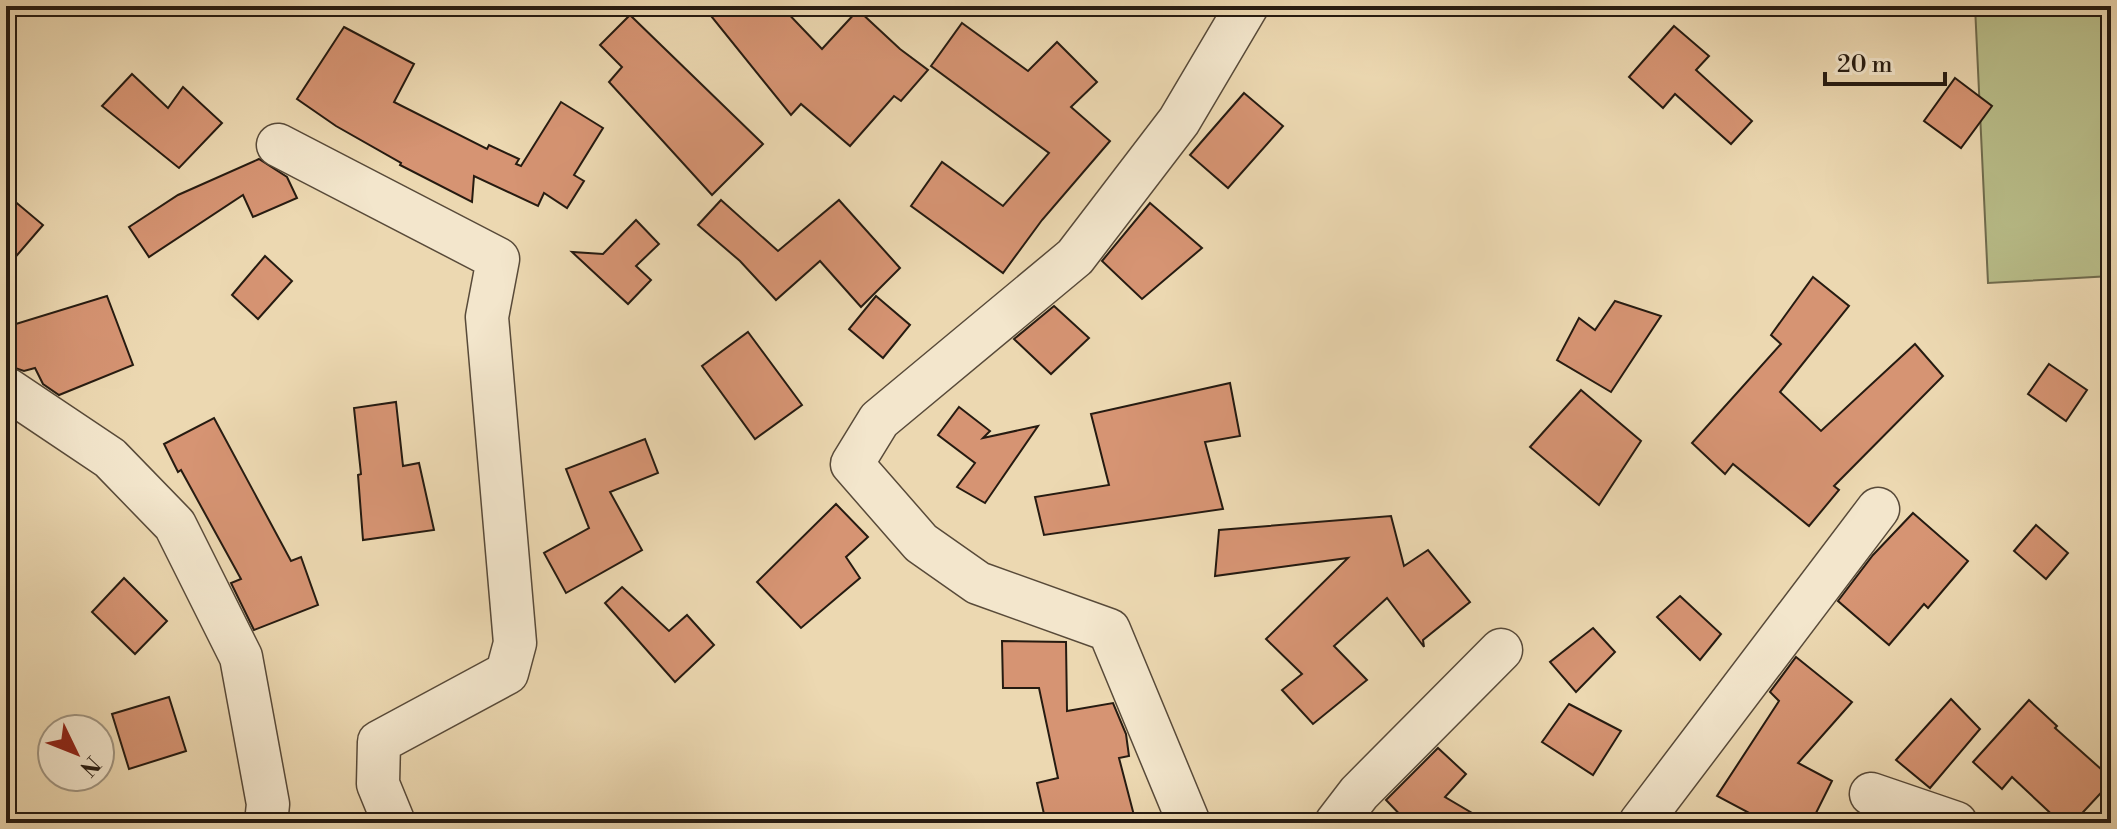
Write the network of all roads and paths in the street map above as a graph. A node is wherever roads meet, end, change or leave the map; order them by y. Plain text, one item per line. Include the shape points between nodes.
1 (1247, 6) edge
2 (278, 145) dead end
3 (7, 389) edge
4 (1878, 509) dead end
5 (1501, 650) dead end
6 (1871, 794) dead end
7 (266, 823) edge
8 (394, 823) edge
9 (1189, 823) edge
10 (1336, 823) edge
11 (1640, 823) edge
12 (1956, 823) edge

1 - 9 street via 1179,121 1075,257 879,420 852,464 921,543 978,583 1109,630
2 - 8 street via 498,259 487,317 515,643 507,673 379,742 378,784
3 - 7 street via 110,458 175,525 241,657 268,804
4 - 11 street
5 - 10 street via 1359,793
6 - 12 street

